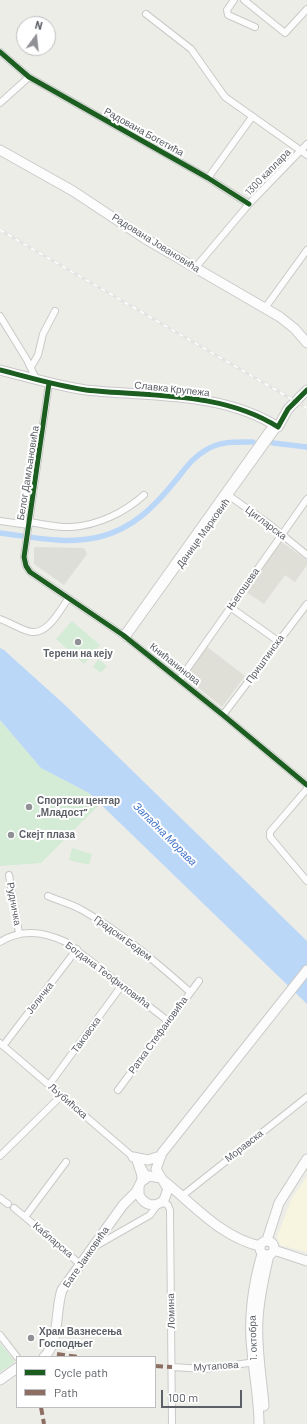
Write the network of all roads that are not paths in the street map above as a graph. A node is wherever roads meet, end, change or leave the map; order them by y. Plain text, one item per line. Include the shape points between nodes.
1 (234, 0) edge
2 (244, 0) edge
3 (307, 9) edge
4 (146, 14) dead end
5 (255, 27) dead end
6 (0, 52) edge
7 (29, 77) junction
8 (0, 103) edge
9 (252, 117) junction
10 (307, 144) edge
11 (0, 150) edge
12 (301, 151) junction
13 (307, 155) edge
14 (208, 178) junction
15 (249, 204) junction
16 (307, 250) edge
17 (195, 268) junction
18 (265, 308) junction
19 (55, 311) dead end
20 (0, 316) edge
21 (307, 343) edge
22 (31, 368) junction
23 (0, 370) edge
24 (36, 379) junction
25 (49, 383) junction
26 (307, 390) edge
27 (276, 426) junction
28 (224, 492) junction
29 (144, 495) dead end
30 (230, 496) junction
31 (307, 499) edge
32 (0, 521) edge
33 (29, 524) junction
34 (281, 534) junction
35 (307, 555) edge
36 (26, 566) joint
37 (68, 599) junction
38 (307, 604) edge
39 (230, 607) junction
40 (0, 619) edge
41 (124, 636) junction
42 (278, 641) junction
43 (180, 679) junction
44 (223, 715) junction
45 (307, 785) edge
46 (307, 789) edge
47 (9, 875) dead end
48 (307, 881) edge
49 (48, 896) dead end
50 (19, 933) junction
51 (0, 942) edge
52 (77, 949) junction
53 (307, 970) edge
54 (199, 981) dead end
55 (122, 985) junction
56 (190, 992) junction
57 (168, 1021) junction
58 (1, 1045) edge
59 (50, 1085) junction
60 (118, 1090) dead end
61 (61, 1096) junction
62 (307, 1097) edge
63 (159, 1155) junction
64 (0, 1156) edge
65 (134, 1158) junction
66 (307, 1159) edge
67 (66, 1162) dead end
68 (307, 1168) edge
69 (163, 1180) junction
70 (144, 1181) junction
71 (182, 1196) junction
72 (0, 1198) edge
73 (162, 1201) junction
74 (144, 1202) junction
75 (123, 1206) junction
76 (25, 1217) junction
77 (267, 1248) junction
78 (91, 1249) junction
79 (307, 1261) edge
80 (80, 1264) junction
81 (0, 1335) edge
82 (16, 1356) edge
83 (45, 1356) edge
84 (256, 1362) junction
85 (172, 1367) junction
86 (16, 1369) edge
87 (0, 1380) edge
88 (172, 1424) edge
89 (259, 1424) edge
90 (265, 1424) edge

1 - 5 street via 227,10 228,15
2 - 3 street via 285,33
4 - 9 street via 191,49 221,93
6 - 7 street, Радована Богетића
7 - 8 street
7 - 14 street, Радована Богетића
9 - 12 street
9 - 14 street
10 - 12 street, 1300 каплара
11 - 17 main road, Радована Јовановића via 73,191
12 - 13 street
12 - 15 street, 1300 каплара
14 - 15 street, Радована Богетића
15 - 17 street, 1300 каплара
16 - 18 street
17 - 18 main road, Радована Јовановића
18 - 21 main road, Радована Јовановића via 291,325
19 - 22 street via 43,334 38,355
20 - 22 street
22 - 24 street
23 - 24 main road, Славка Крупежа
24 - 25 main road, Славка Крупежа
25 - 27 main road, Славка Крупежа via 86,390 207,401 236,409
25 - 33 street, Белог Дамљановића
26 - 27 main road via 291,404
27 - 28 street, Данице Марковић
27 - 30 street, Данице Марковић
28 - 30 street, Цигларска
28 - 41 street, Данице Марковић
29 - 33 street, Белог Дамљановића via 122,512 84,525 62,527
30 - 34 street, Цигларска
30 - 41 street, Данице Марковић
31 - 34 street, Његошева
32 - 33 street
33 - 36 street, Белог Дамљановића via 24,557
34 - 35 street, Цигларска
34 - 39 street, Његошева
36 - 37 street, Книћанинова via 30,572
37 - 40 street via 45,629 32,632
37 - 41 street, Книћанинова
38 - 42 street, Приштинска
39 - 42 street
39 - 43 street, Његошева
41 - 43 street, Книћанинова
42 - 44 street, Приштинска
43 - 44 street, Книћанинова
44 - 45 street, Книћанинова
46 - 48 street via 272,829 270,837
47 - 50 street, Рудничка
49 - 56 street, Градски Бедем via 81,909 102,922 156,962
50 - 51 street, Богдана Теофиловића
50 - 52 street, Богдана Теофиловића via 43,933
52 - 55 street, Богдана Теофиловића
52 - 58 street, Јеличка
53 - 63 main road, Бате Јанковића
54 - 56 street, Ратка Стефановића
55 - 57 street, Богдана Теофиловића
55 - 59 street, Таковска
56 - 57 street, Ратка Стефановића
57 - 60 street, Ратка Стефановића
58 - 59 street, Љубићска
59 - 61 street, Љубићска
61 - 64 street
61 - 65 street, Љубићска
62 - 71 street, Моравска
63 - 65 main road via 148,1160
63 - 69 main road, Бате Јанковића via 156,1169
63 - 70 main road, Бате Јанковића
65 - 70 street, Љубићска
66 - 77 main road via 279,1203
67 - 76 street, Кабларска
68 - 77 main road via 292,1188
69 - 70 main road
69 - 71 main road
69 - 73 main road via 168,1189
70 - 74 main road via 139,1196
70 - 75 main road, Бате Јанковића
71 - 73 main road via 176,1194
71 - 77 main road via 235,1236 249,1244
72 - 76 street, Кабларска
73 - 74 main road via 151,1205
73 - 78 street via 150,1214
73 - 85 street, Ломина via 170,1210
74 - 75 main road via 133,1201
75 - 78 main road, Бате Јанковића
76 - 80 street, Кабларска
77 - 79 main road
77 - 84 main road, 1. октобра via 261,1286
78 - 80 main road, Бате Јанковића
80 - 83 main road, Бате Јанковића via 62,1290 57,1305 53,1341
81 - 82 street
84 - 85 street, Мутапова via 204,1369
84 - 89 main road, 1. октобра
84 - 90 main road, 1. октобра
85 - 88 street, Ломина
86 - 87 main road

